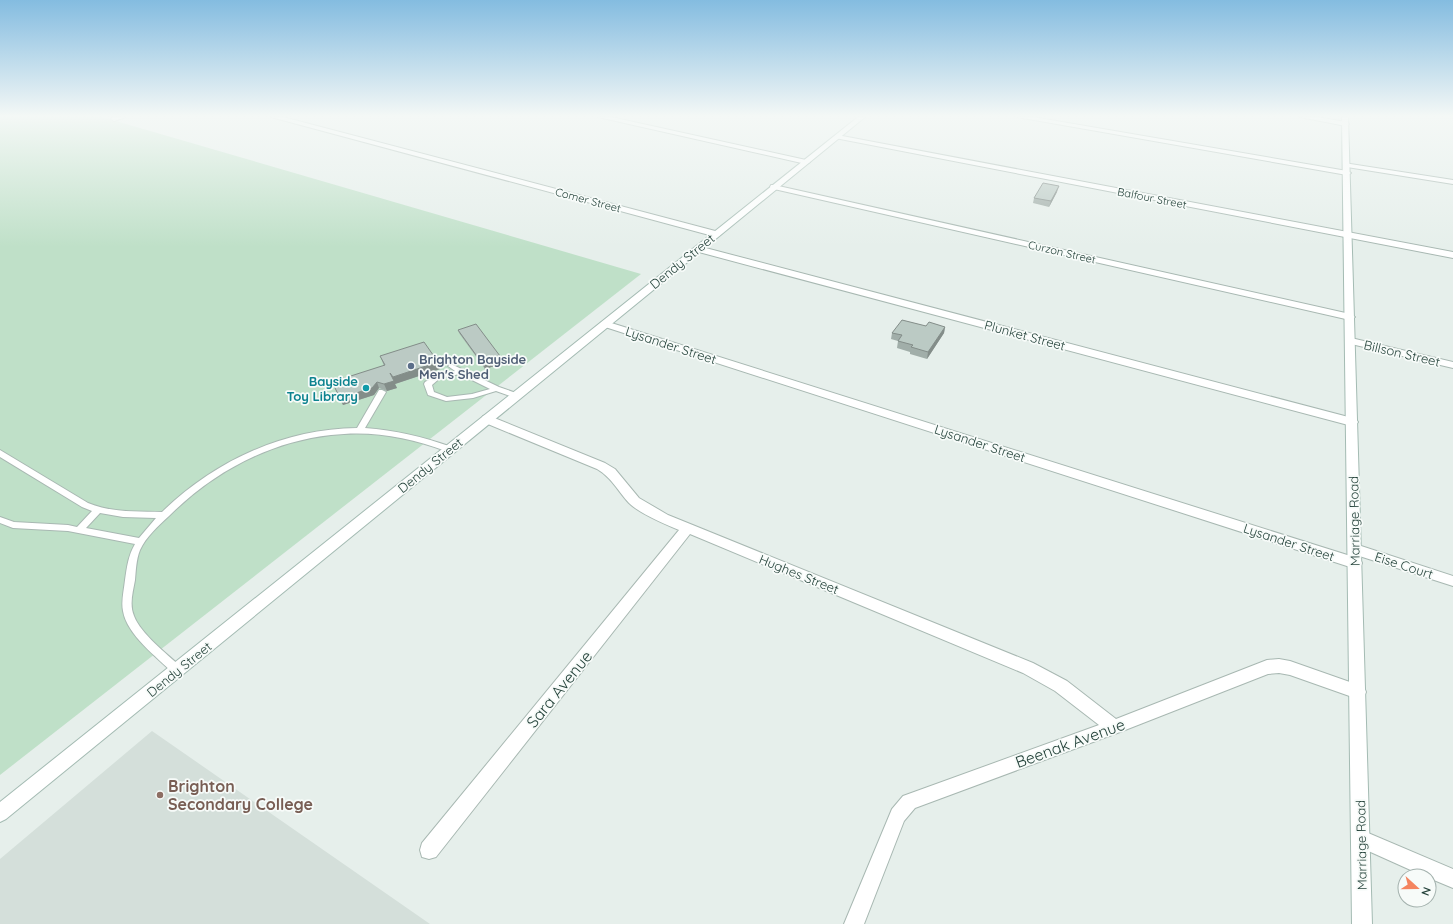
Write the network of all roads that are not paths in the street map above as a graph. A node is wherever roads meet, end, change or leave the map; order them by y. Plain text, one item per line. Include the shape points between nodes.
1 (437, 160) edge
2 (797, 160) edge
3 (957, 160) edge
4 (1272, 160) edge
5 (1347, 160) edge
6 (806, 162) joint
7 (1347, 165) junction
8 (1347, 173) junction
9 (1453, 182) edge
10 (774, 187) junction
11 (716, 234) junction
12 (1349, 236) junction
13 (698, 249) junction
14 (1453, 255) edge
15 (1350, 317) junction
16 (605, 324) junction
17 (1351, 341) junction
18 (1453, 365) edge
19 (451, 366) dead end
20 (462, 371) junction
21 (496, 389) junction
22 (382, 392) edge
23 (516, 396) junction
24 (487, 420) junction
25 (1352, 422) junction
26 (360, 430) junction
27 (450, 449) junction
28 (0, 453) edge
29 (97, 511) junction
30 (164, 515) junction
31 (0, 520) edge
32 (688, 528) junction
33 (79, 530) junction
34 (141, 542) junction
35 (1355, 549) junction
36 (1355, 563) junction
37 (1453, 581) edge
38 (177, 670) junction
39 (1358, 692) junction
40 (1114, 727) junction
41 (0, 813) edge
42 (1361, 839) junction
43 (429, 850) dead end
44 (1453, 878) edge
45 (854, 924) edge
46 (1362, 924) edge

1 - 11 street, Comer Street
2 - 6 street
3 - 12 street, Balfour Street
4 - 8 street
5 - 7 street, Marriage Road
6 - 10 street, Dendy Street
7 - 8 street, Marriage Road
7 - 9 street
8 - 12 street, Marriage Road
10 - 11 street, Dendy Street
10 - 15 street, Curzon Street
11 - 13 street, Dendy Street
12 - 14 street, Balfour Street
12 - 15 street, Marriage Road
13 - 16 street, Dendy Street
13 - 25 street, Plunket Street
15 - 17 street, Marriage Road
16 - 23 street, Dendy Street
16 - 36 street, Lysander Street
17 - 18 street, Billson Street
17 - 25 street, Marriage Road
19 - 20 lane
20 - 21 lane
20 - 21 lane via 438,377 428,384 431,393 446,399 473,396
21 - 23 lane
22 - 26 lane
23 - 24 street, Dendy Street
24 - 27 street, Dendy Street
24 - 32 street, Hughes Street via 601,466 611,472 635,501 663,518
25 - 35 street, Marriage Road
26 - 27 lane via 409,435
26 - 30 lane via 312,435 264,449 212,475 189,491
27 - 38 street, Dendy Street
28 - 29 lane
29 - 30 lane
29 - 33 lane
30 - 34 lane
31 - 33 lane via 13,524
32 - 40 street, Hughes Street via 1028,668 1061,686
32 - 43 street, Sara Avenue
33 - 34 lane
34 - 38 lane via 135,552 130,574 127,596 129,616 148,642
35 - 36 street, Marriage Road
35 - 37 street, Eise Court
36 - 39 street, Marriage Road
38 - 41 street, Dendy Street
39 - 40 street, Beenak Avenue via 1290,668 1267,667
39 - 42 street, Marriage Road
40 - 45 street, Beenak Avenue via 909,802 898,815
42 - 44 street
42 - 46 street, Marriage Road

